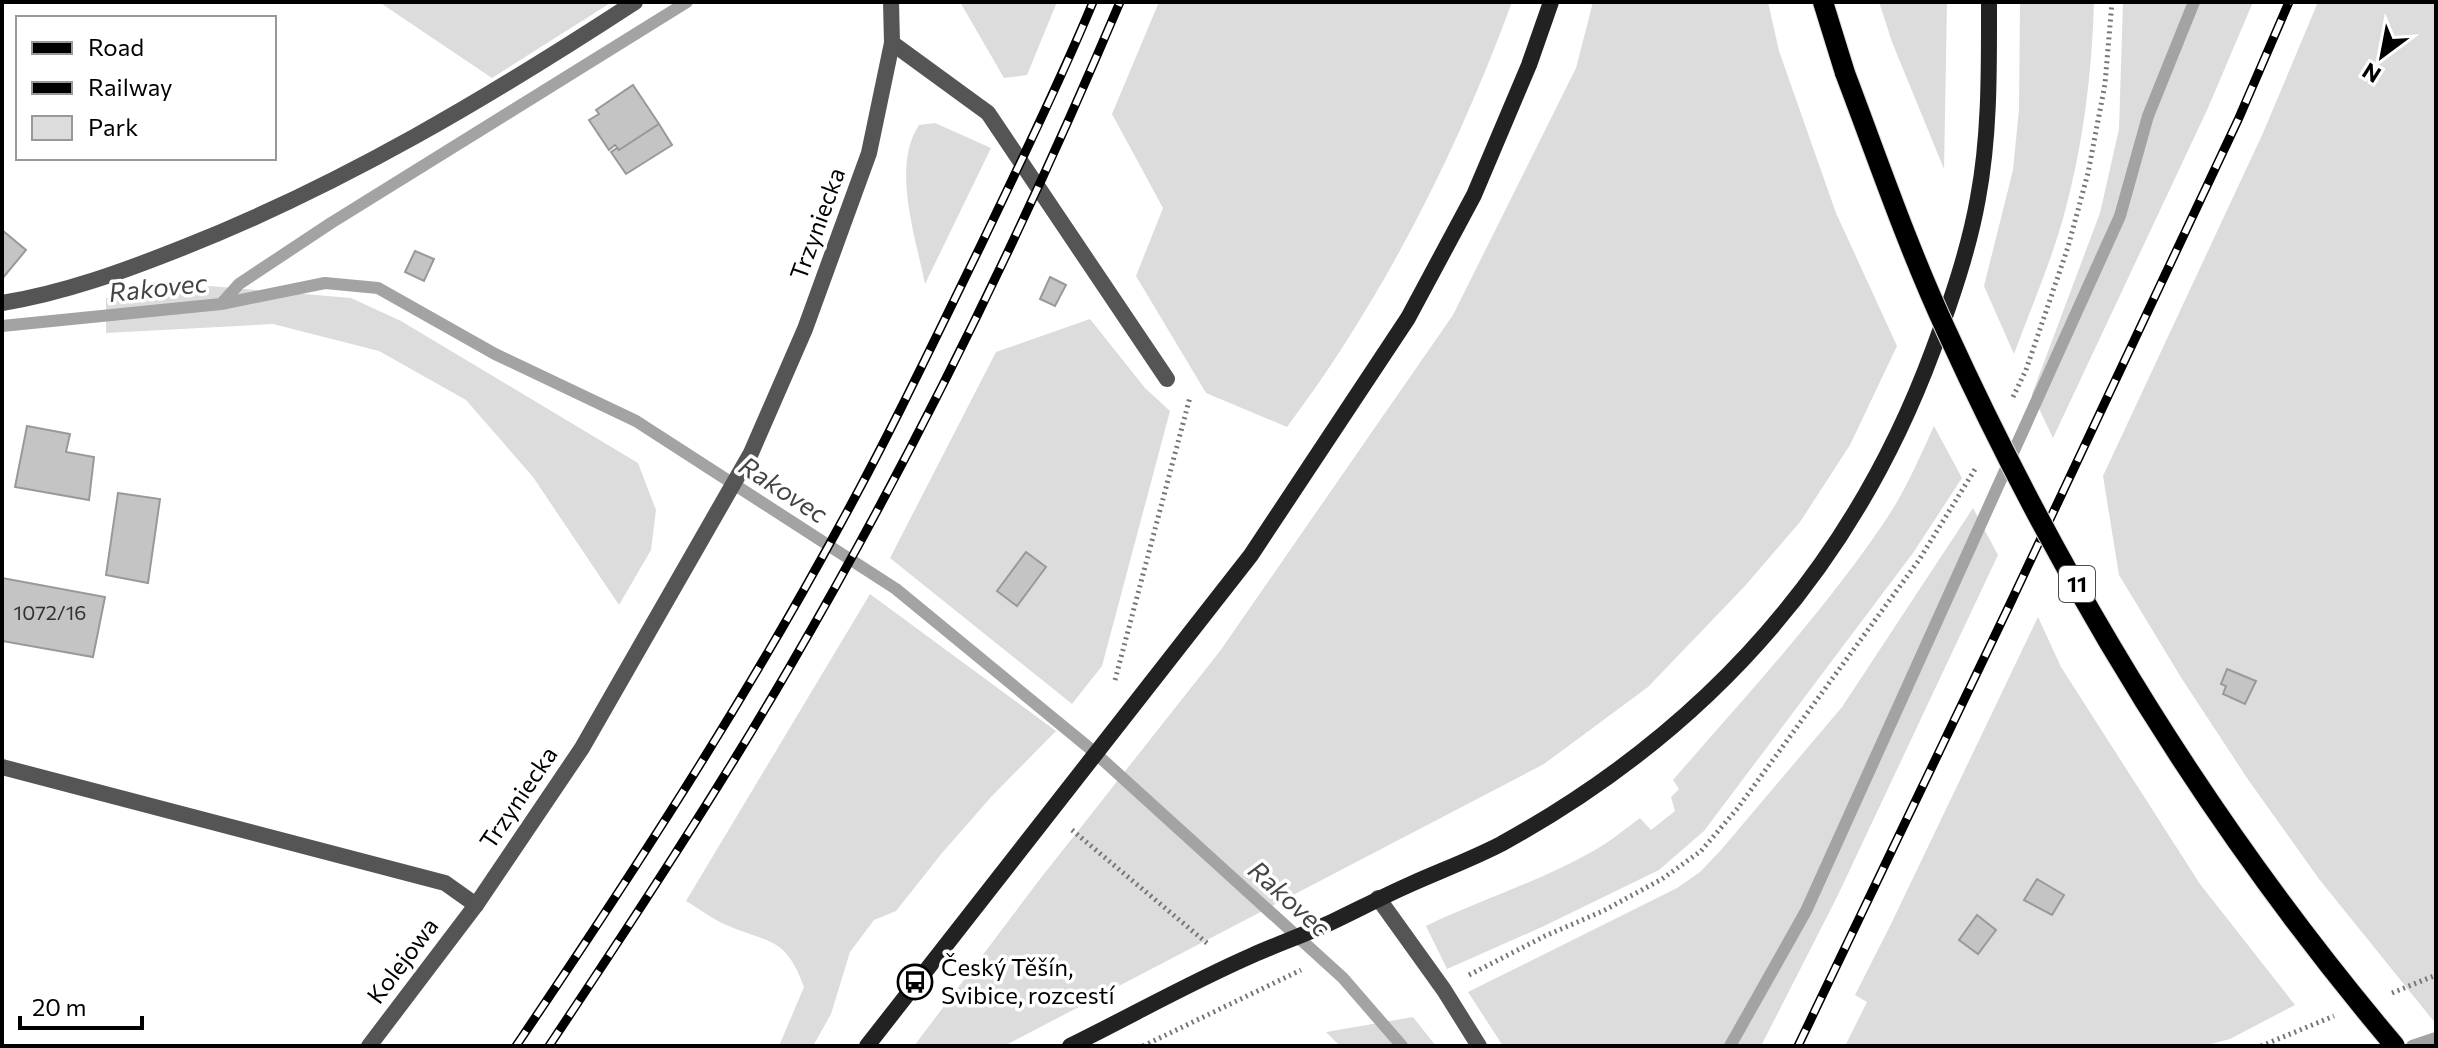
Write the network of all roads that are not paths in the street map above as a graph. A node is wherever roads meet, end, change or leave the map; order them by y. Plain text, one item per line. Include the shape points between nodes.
1 (635, 2) edge
2 (891, 2) edge
3 (1551, 2) edge
4 (1823, 2) edge
5 (1989, 2) edge
6 (892, 43) junction
7 (2, 303) edge
8 (1167, 379) road end
9 (2, 767) edge
10 (1378, 898) junction
11 (476, 905) junction
12 (369, 1046) edge
13 (867, 1046) edge
14 (1070, 1046) edge
15 (1479, 1046) edge
16 (2395, 1046) edge

1 - 7 street via 476,102 246,223 132,268
2 - 6 street, Trzyniecka
3 - 13 main road via 1474,195 1408,318 1251,555
4 - 16 main road, 11, bridge via 1845,73 1945,330 2059,553 2194,781 2270,888
5 - 10 main road via 1986,132 1963,259 1897,436 1822,564 1751,652 1690,713 1620,769 1500,844
6 - 8 street via 988,113
6 - 11 street, Trzyniecka via 869,153 805,329 751,453 582,748
9 - 11 street via 445,883
10 - 14 main road
10 - 15 street
11 - 12 street, Kolejowa

